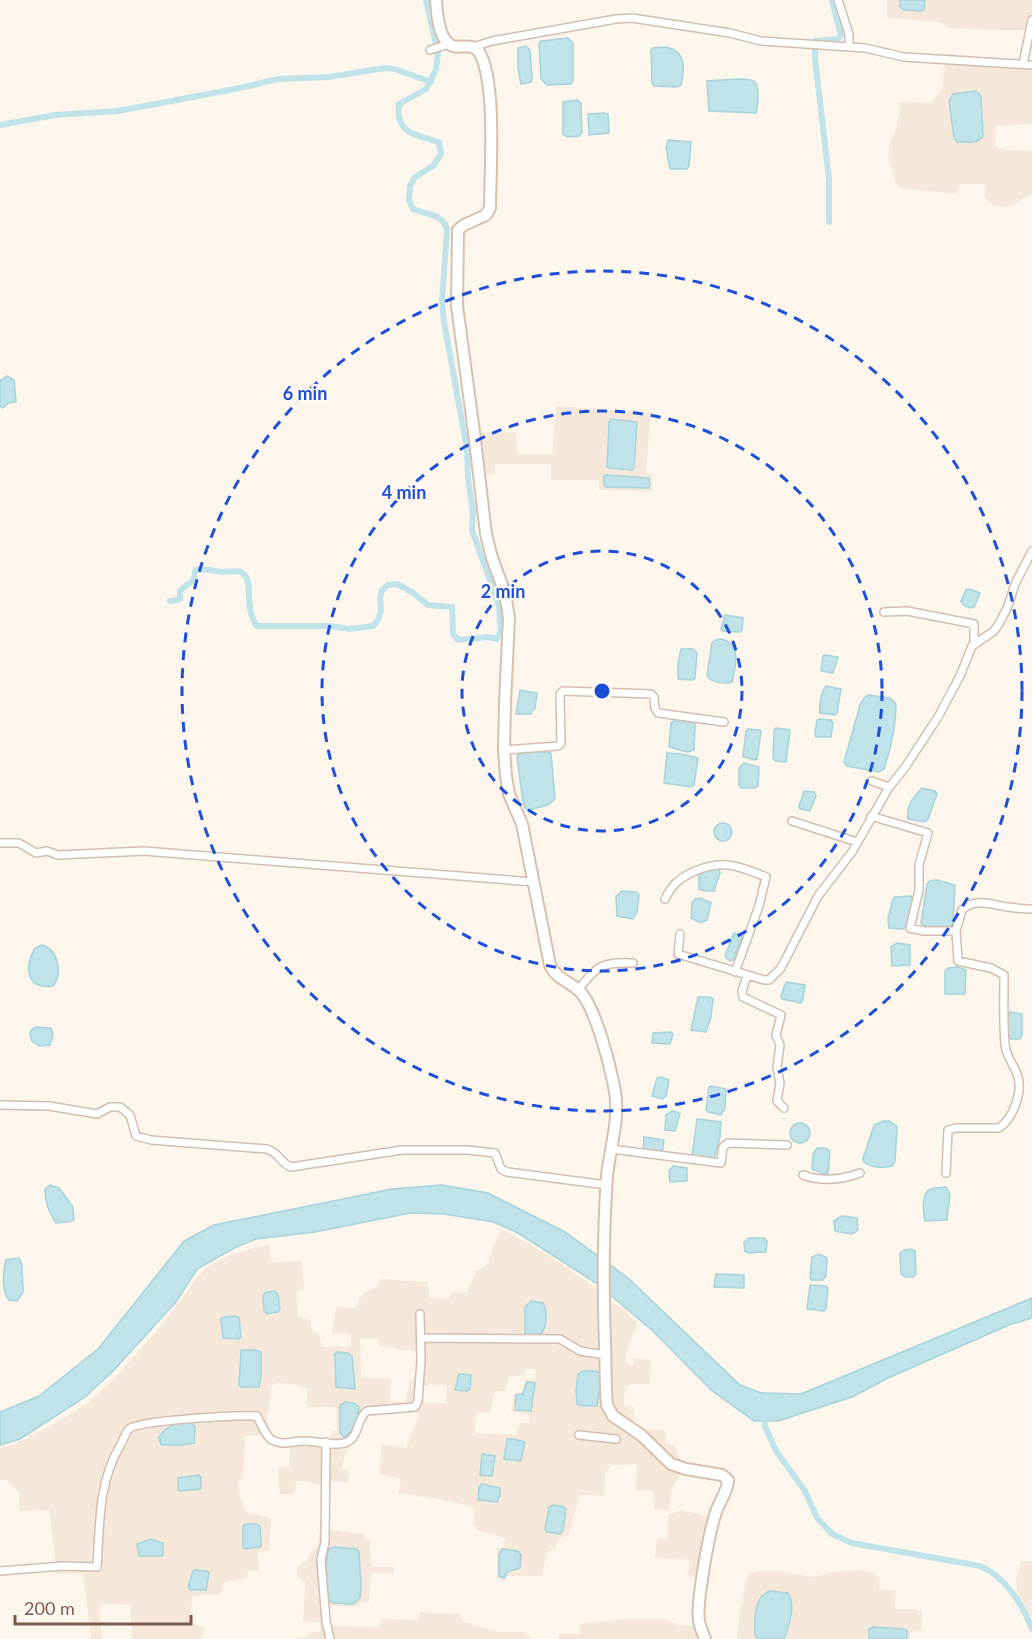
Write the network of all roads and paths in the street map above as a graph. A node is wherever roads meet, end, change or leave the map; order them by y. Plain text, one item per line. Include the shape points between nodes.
1 (436, 0) edge
2 (838, 0) edge
3 (1032, 20) edge
4 (446, 46) junction
5 (473, 47) junction
6 (849, 47) junction
7 (430, 50) dead end
8 (1023, 64) junction
9 (1032, 65) edge
10 (1032, 551) edge
11 (884, 612) dead end
12 (974, 644) junction
13 (724, 722) dead end
14 (504, 750) junction
15 (872, 781) dead end
16 (889, 788) junction
17 (871, 816) junction
18 (792, 821) dead end
19 (857, 842) junction
20 (0, 843) edge
21 (534, 882) junction
22 (665, 899) dead end
23 (1032, 909) edge
24 (956, 931) junction
25 (680, 934) dead end
26 (633, 963) dead end
27 (735, 972) junction
28 (747, 976) junction
29 (578, 990) junction
30 (0, 1105) edge
31 (784, 1108) dead end
32 (787, 1145) dead end
33 (610, 1149) junction
34 (860, 1173) dead end
35 (946, 1173) dead end
36 (803, 1175) dead end
37 (607, 1185) junction
38 (420, 1314) dead end
39 (421, 1338) junction
40 (606, 1355) junction
41 (579, 1435) dead end
42 (616, 1439) dead end
43 (326, 1442) junction
44 (0, 1571) edge
45 (330, 1639) edge
46 (705, 1639) edge

1 - 4 main road
2 - 6 street
3 - 8 street
4 - 5 main road
4 - 7 street
5 - 6 street via 626,18 761,41
5 - 14 main road via 480,53 490,99 489,208 486,216 458,230 457,306 486,534 508,610
6 - 8 street via 904,57
8 - 9 street
10 - 12 street via 999,624
11 - 12 street via 907,611 974,624
12 - 16 street via 938,717
13 - 14 street via 658,713 651,694 566,690 560,694 558,746
14 - 21 main road via 507,786 522,824
15 - 16 street
16 - 17 street
17 - 19 street
17 - 24 street via 928,833 910,928
18 - 19 street
19 - 28 street via 819,896 781,968 769,980
20 - 21 street via 19,843 36,853 58,855 144,851
21 - 29 main road via 550,965 559,978
22 - 27 street via 670,887 682,877 715,864 744,868 766,877
23 - 24 street via 971,904 962,910
24 - 35 street via 958,961 1004,975 1006,1053 1019,1086 1012,1114 999,1128 948,1130
25 - 27 street via 678,954
26 - 29 street via 602,964
27 - 28 street
28 - 31 street via 743,997 781,1015 776,1035 780,1045 777,1101
29 - 33 main road via 595,1022 615,1089 615,1126
30 - 37 street via 49,1106 97,1114 120,1107 130,1115 136,1136 267,1149 291,1167 402,1150 483,1151 497,1155 501,1169 507,1172
32 - 33 street via 728,1143 723,1147 721,1163
33 - 37 main road
34 - 36 street via 821,1180
37 - 40 main road
38 - 39 street
39 - 40 street via 560,1339 580,1351
39 - 43 street via 415,1407 367,1411 347,1442
40 - 46 main road via 606,1399 613,1416 641,1435 671,1464 722,1475 728,1480 713,1521 699,1603
41 - 42 street
43 - 44 street via 276,1442 269,1439 257,1416 136,1425 129,1430 108,1469 101,1498 97,1567
43 - 45 street via 325,1542 321,1560

